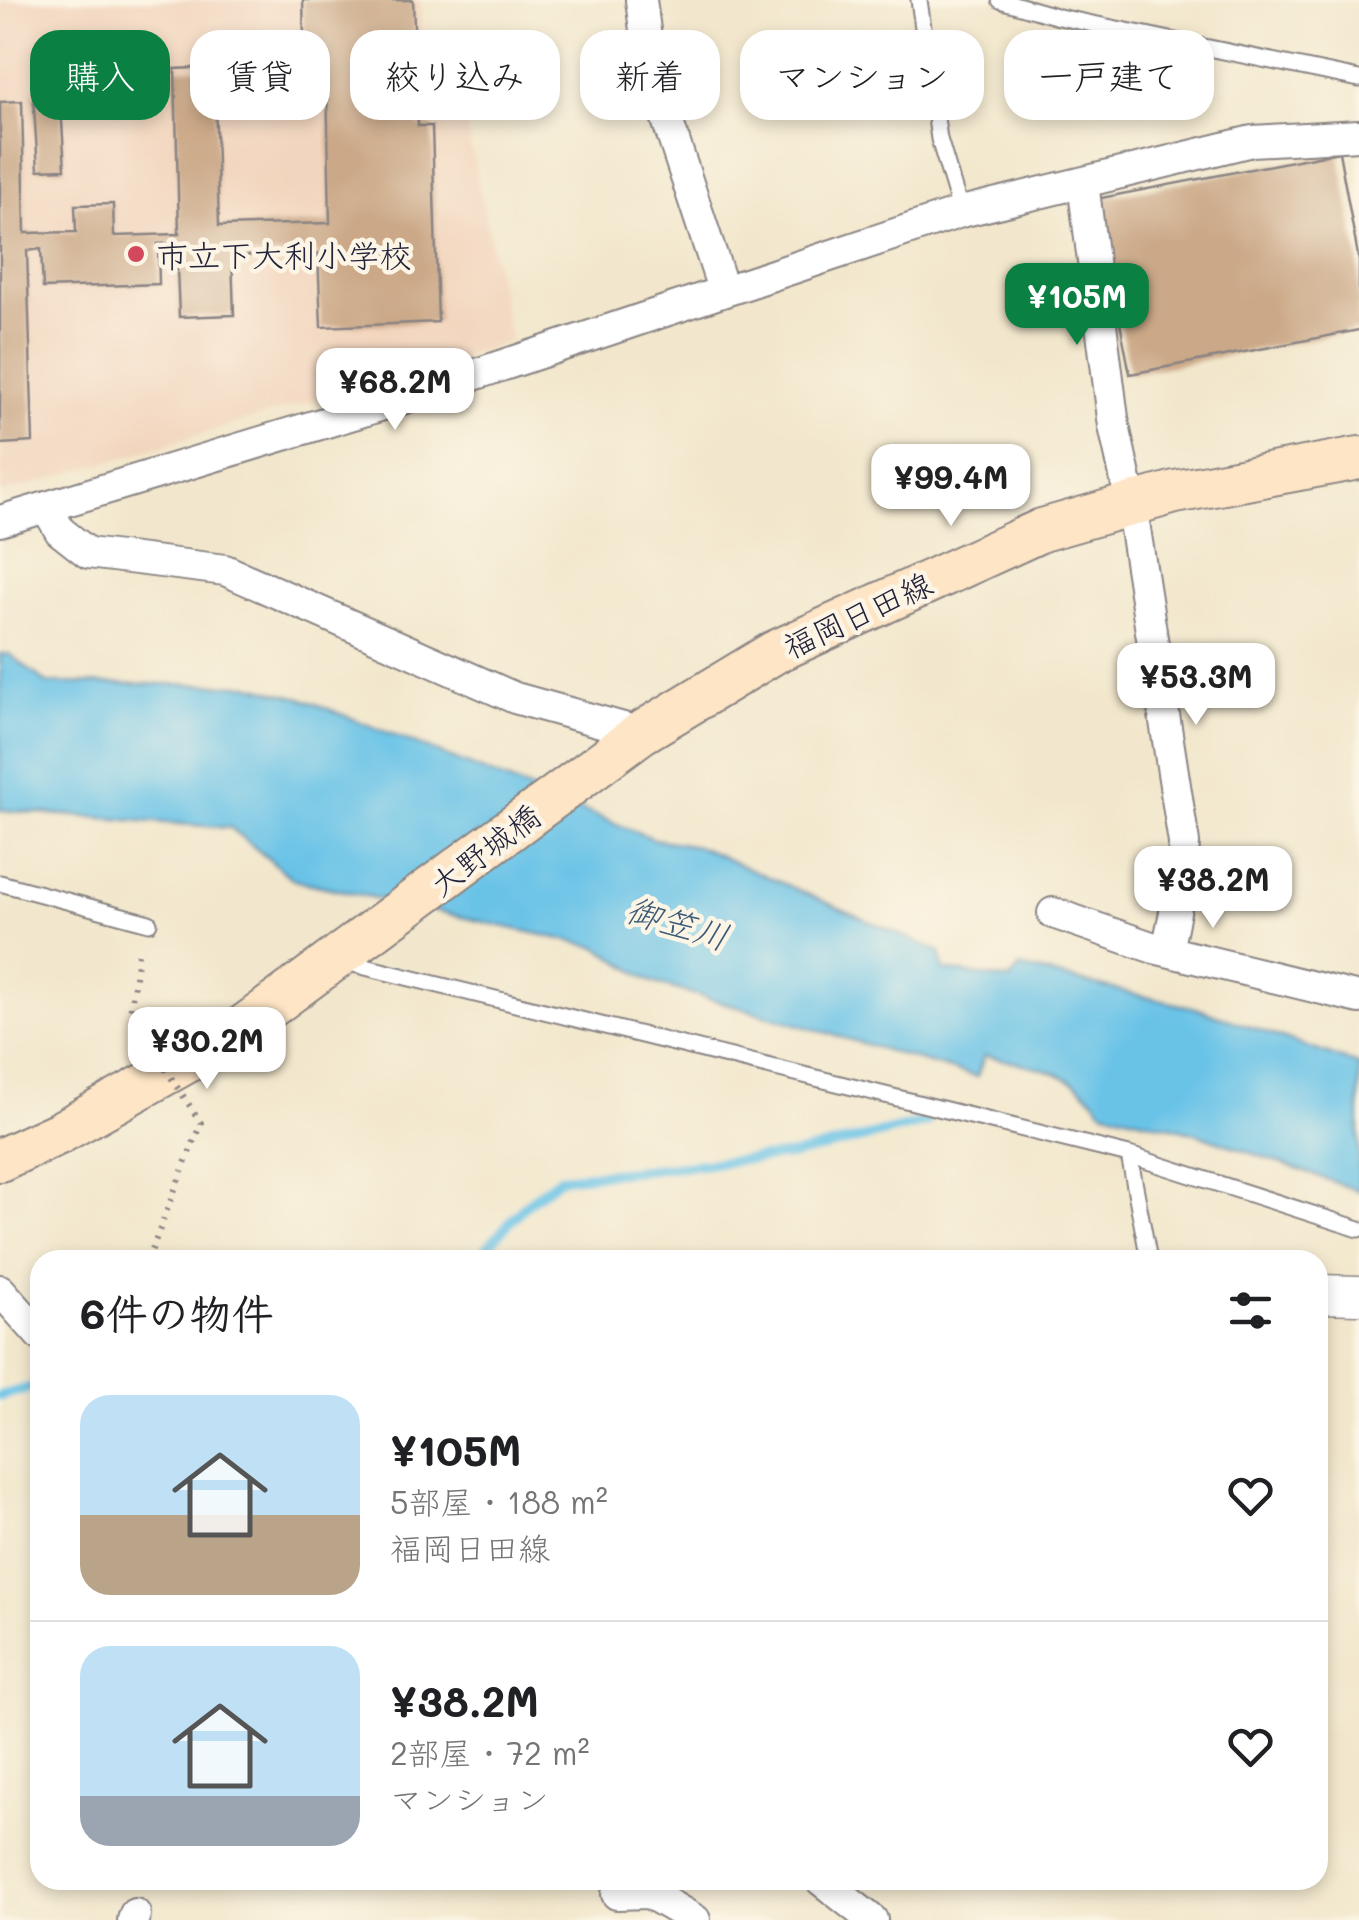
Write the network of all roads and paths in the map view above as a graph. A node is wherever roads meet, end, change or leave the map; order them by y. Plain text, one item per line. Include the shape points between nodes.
1 (641, 0) edge
2 (918, 0) edge
3 (1000, 0) edge
4 (1359, 78) edge
5 (1359, 135) edge
6 (1083, 183) junction
7 (960, 212) junction
8 (723, 288) junction
9 (1359, 458) edge
10 (1131, 503) junction
11 (46, 508) junction
12 (0, 521) edge
13 (624, 745) junction
14 (0, 884) edge
15 (1053, 912) dead end
16 (149, 923) dead end
17 (350, 950) junction
18 (1167, 951) junction
19 (138, 954) dead end
20 (1359, 998) edge
21 (1129, 1155) junction
22 (0, 1160) edge
23 (1359, 1229) edge
24 (152, 1250) edge
25 (1147, 1250) edge
26 (0, 1290) edge
27 (1328, 1294) edge
28 (1359, 1295) edge
29 (30, 1324) edge
30 (834, 1890) edge
31 (617, 1898) edge
32 (695, 1920) edge
33 (872, 1920) edge

1 - 8 street via 650,68
2 - 7 lane via 939,138
3 - 4 lane
5 - 6 street via 1252,141
6 - 7 street
6 - 10 street via 1114,426
7 - 8 street
8 - 11 street via 393,402
9 - 10 main road, 福岡日田線
10 - 13 main road, 福岡日田線 via 970,560 775,652
10 - 18 street via 1184,844
11 - 12 street
11 - 13 street via 60,531 88,552 225,570
13 - 17 main road, 大野城橋
14 - 16 lane
15 - 18 street
17 - 21 lane
17 - 22 main road via 224,1040
18 - 20 street
19 - 24 path, bridge via 130,1014 201,1123
21 - 23 lane
21 - 25 lane
26 - 29 street
27 - 28 street
30 - 33 street
31 - 32 street via 649,1893

